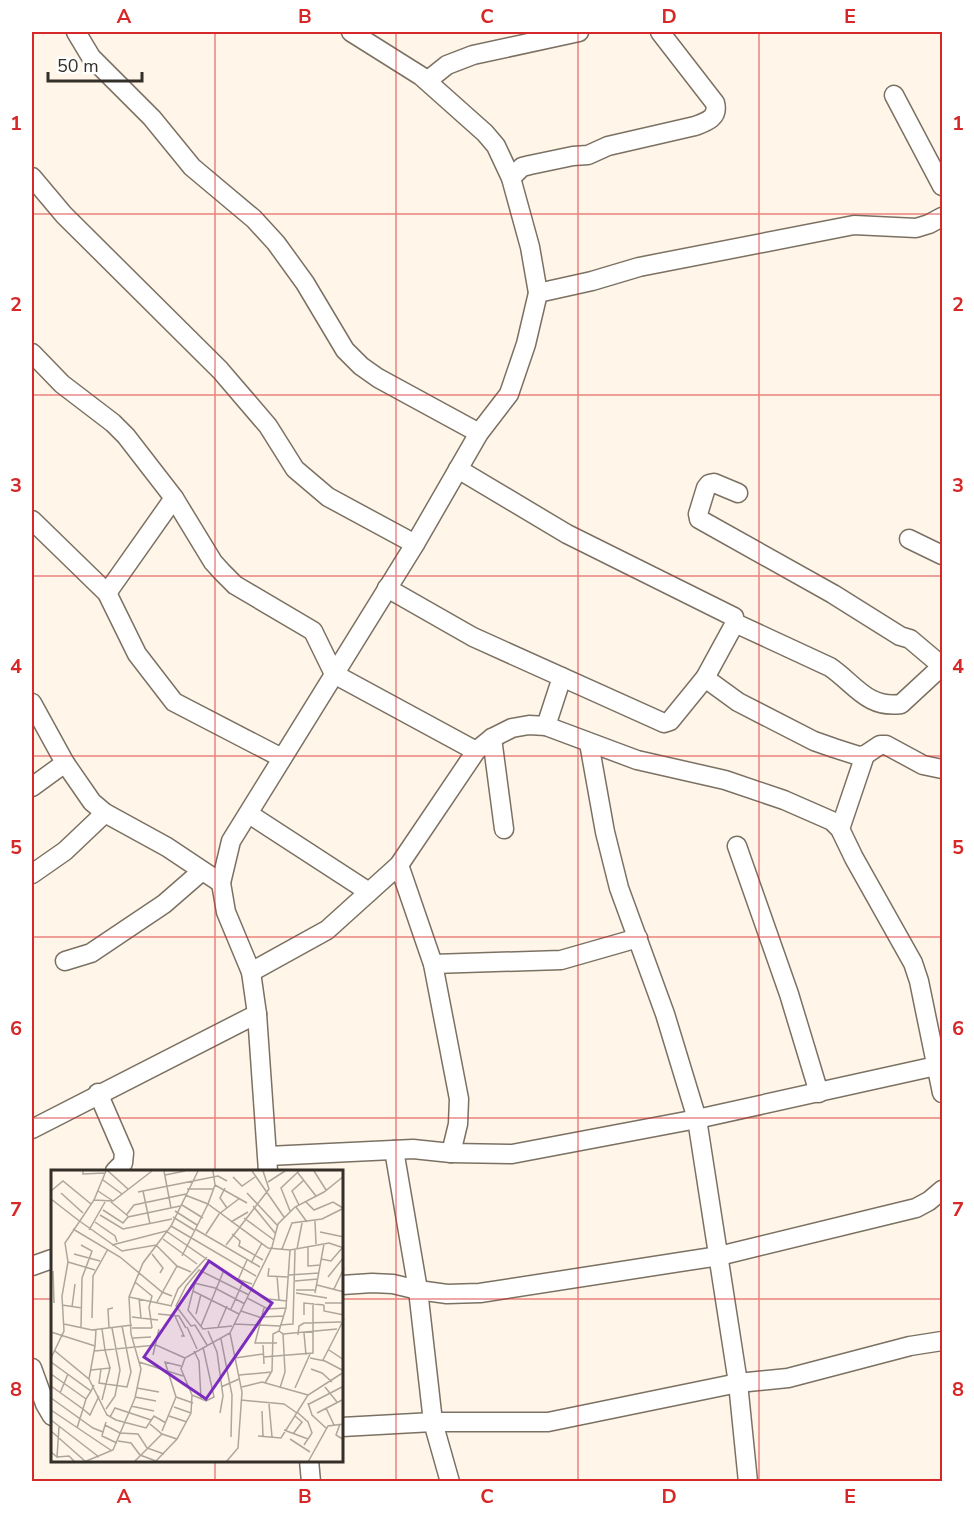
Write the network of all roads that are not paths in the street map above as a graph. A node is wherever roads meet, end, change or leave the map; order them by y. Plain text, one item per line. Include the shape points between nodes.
1 (76, 32) edge
2 (351, 32) edge
3 (579, 32) edge
4 (660, 32) edge
5 (427, 81) junction
6 (894, 95) dead end
7 (32, 177) edge
8 (511, 178) junction
9 (942, 186) edge
10 (942, 217) edge
11 (538, 293) junction
12 (32, 353) edge
13 (479, 433) junction
14 (458, 469) junction
15 (738, 493) dead end
16 (174, 498) junction
17 (32, 520) edge
18 (909, 539) dead end
19 (415, 544) junction
20 (942, 555) edge
21 (387, 588) junction
22 (107, 593) junction
23 (735, 623) junction
24 (942, 666) edge
25 (334, 674) junction
26 (562, 677) junction
27 (705, 678) junction
28 (32, 703) edge
29 (546, 726) junction
30 (492, 738) junction
31 (589, 743) junction
32 (476, 751) junction
33 (865, 755) junction
34 (282, 758) junction
35 (65, 763) junction
36 (942, 769) edge
37 (32, 787) edge
38 (105, 813) junction
39 (249, 814) junction
40 (504, 829) dead end
41 (840, 829) junction
42 (737, 846) dead end
43 (399, 865) junction
44 (202, 871) junction
45 (32, 874) edge
46 (220, 883) junction
47 (369, 892) junction
48 (638, 938) junction
49 (65, 962) dead end
50 (433, 964) junction
51 (251, 972) junction
52 (257, 1014) junction
53 (936, 1066) junction
54 (819, 1093) junction
55 (942, 1093) edge
56 (98, 1094) junction
57 (697, 1119) junction
58 (32, 1129) edge
59 (394, 1150) junction
60 (451, 1153) junction
61 (268, 1164) edge
62 (116, 1170) edge
63 (942, 1190) edge
64 (719, 1256) junction
65 (51, 1259) edge
66 (32, 1266) edge
67 (344, 1285) edge
68 (418, 1290) junction
69 (942, 1341) edge
70 (32, 1368) edge
71 (738, 1383) junction
72 (43, 1408) edge
73 (433, 1422) junction
74 (344, 1427) edge
75 (309, 1462) edge
76 (311, 1482) edge
77 (450, 1482) edge
78 (748, 1482) edge

1 - 13 street via 91,57 152,118 192,167 254,219 276,243 353,360 378,378
2 - 5 street
3 - 5 street via 473,55 447,65
4 - 8 street via 714,103 717,109 709,121 608,146 588,155 530,165
5 - 8 street via 485,133 496,146
6 - 9 street
7 - 19 street via 63,215 219,370 268,426 295,469 328,497
8 - 11 street
10 - 11 street via 916,228 854,225 639,267
11 - 13 street via 509,394
12 - 16 street via 62,384 113,423
13 - 14 street
14 - 19 street
14 - 23 street via 567,534 734,617
15 - 24 street via 709,484 699,519 910,639
16 - 22 street
16 - 25 street via 222,572 235,585 314,631
17 - 22 street
18 - 20 street
19 - 21 street
21 - 25 street
21 - 26 street via 473,637
22 - 34 street via 137,654 174,702
23 - 24 street via 830,667 873,701 901,704
23 - 27 street
25 - 32 street
25 - 34 street
26 - 27 street via 664,723 670,721
26 - 29 street
27 - 33 street via 738,702 814,741
28 - 35 street
29 - 30 street via 512,728
29 - 31 street
30 - 32 street
30 - 40 street
31 - 41 street via 637,760 725,780 832,821
31 - 48 street via 605,832
32 - 43 street
33 - 36 street via 886,745 923,765
33 - 41 street
34 - 39 street
35 - 37 street
35 - 38 street via 92,802
38 - 44 street
38 - 45 street via 65,851
39 - 46 street via 231,841
39 - 47 street
41 - 53 street via 913,963
42 - 54 street
43 - 47 street
43 - 50 street
44 - 46 street
44 - 49 street via 164,904 91,953
46 - 51 street via 226,912
47 - 51 street via 327,930
48 - 50 street via 561,960
48 - 57 street
50 - 60 street via 459,1099
51 - 52 street
52 - 56 street
52 - 61 street
53 - 54 street
53 - 55 street
54 - 57 street
56 - 58 street
56 - 62 street via 124,1153 123,1163
57 - 60 street via 512,1154
57 - 64 street
59 - 60 street
59 - 61 street
59 - 68 street
63 - 64 street via 916,1208
64 - 68 street via 480,1293
64 - 71 street
65 - 66 street
67 - 68 street via 393,1284
68 - 73 street
69 - 71 street via 788,1378
70 - 72 street
71 - 73 street via 548,1422
71 - 78 street
73 - 74 street
73 - 77 street
75 - 76 street

